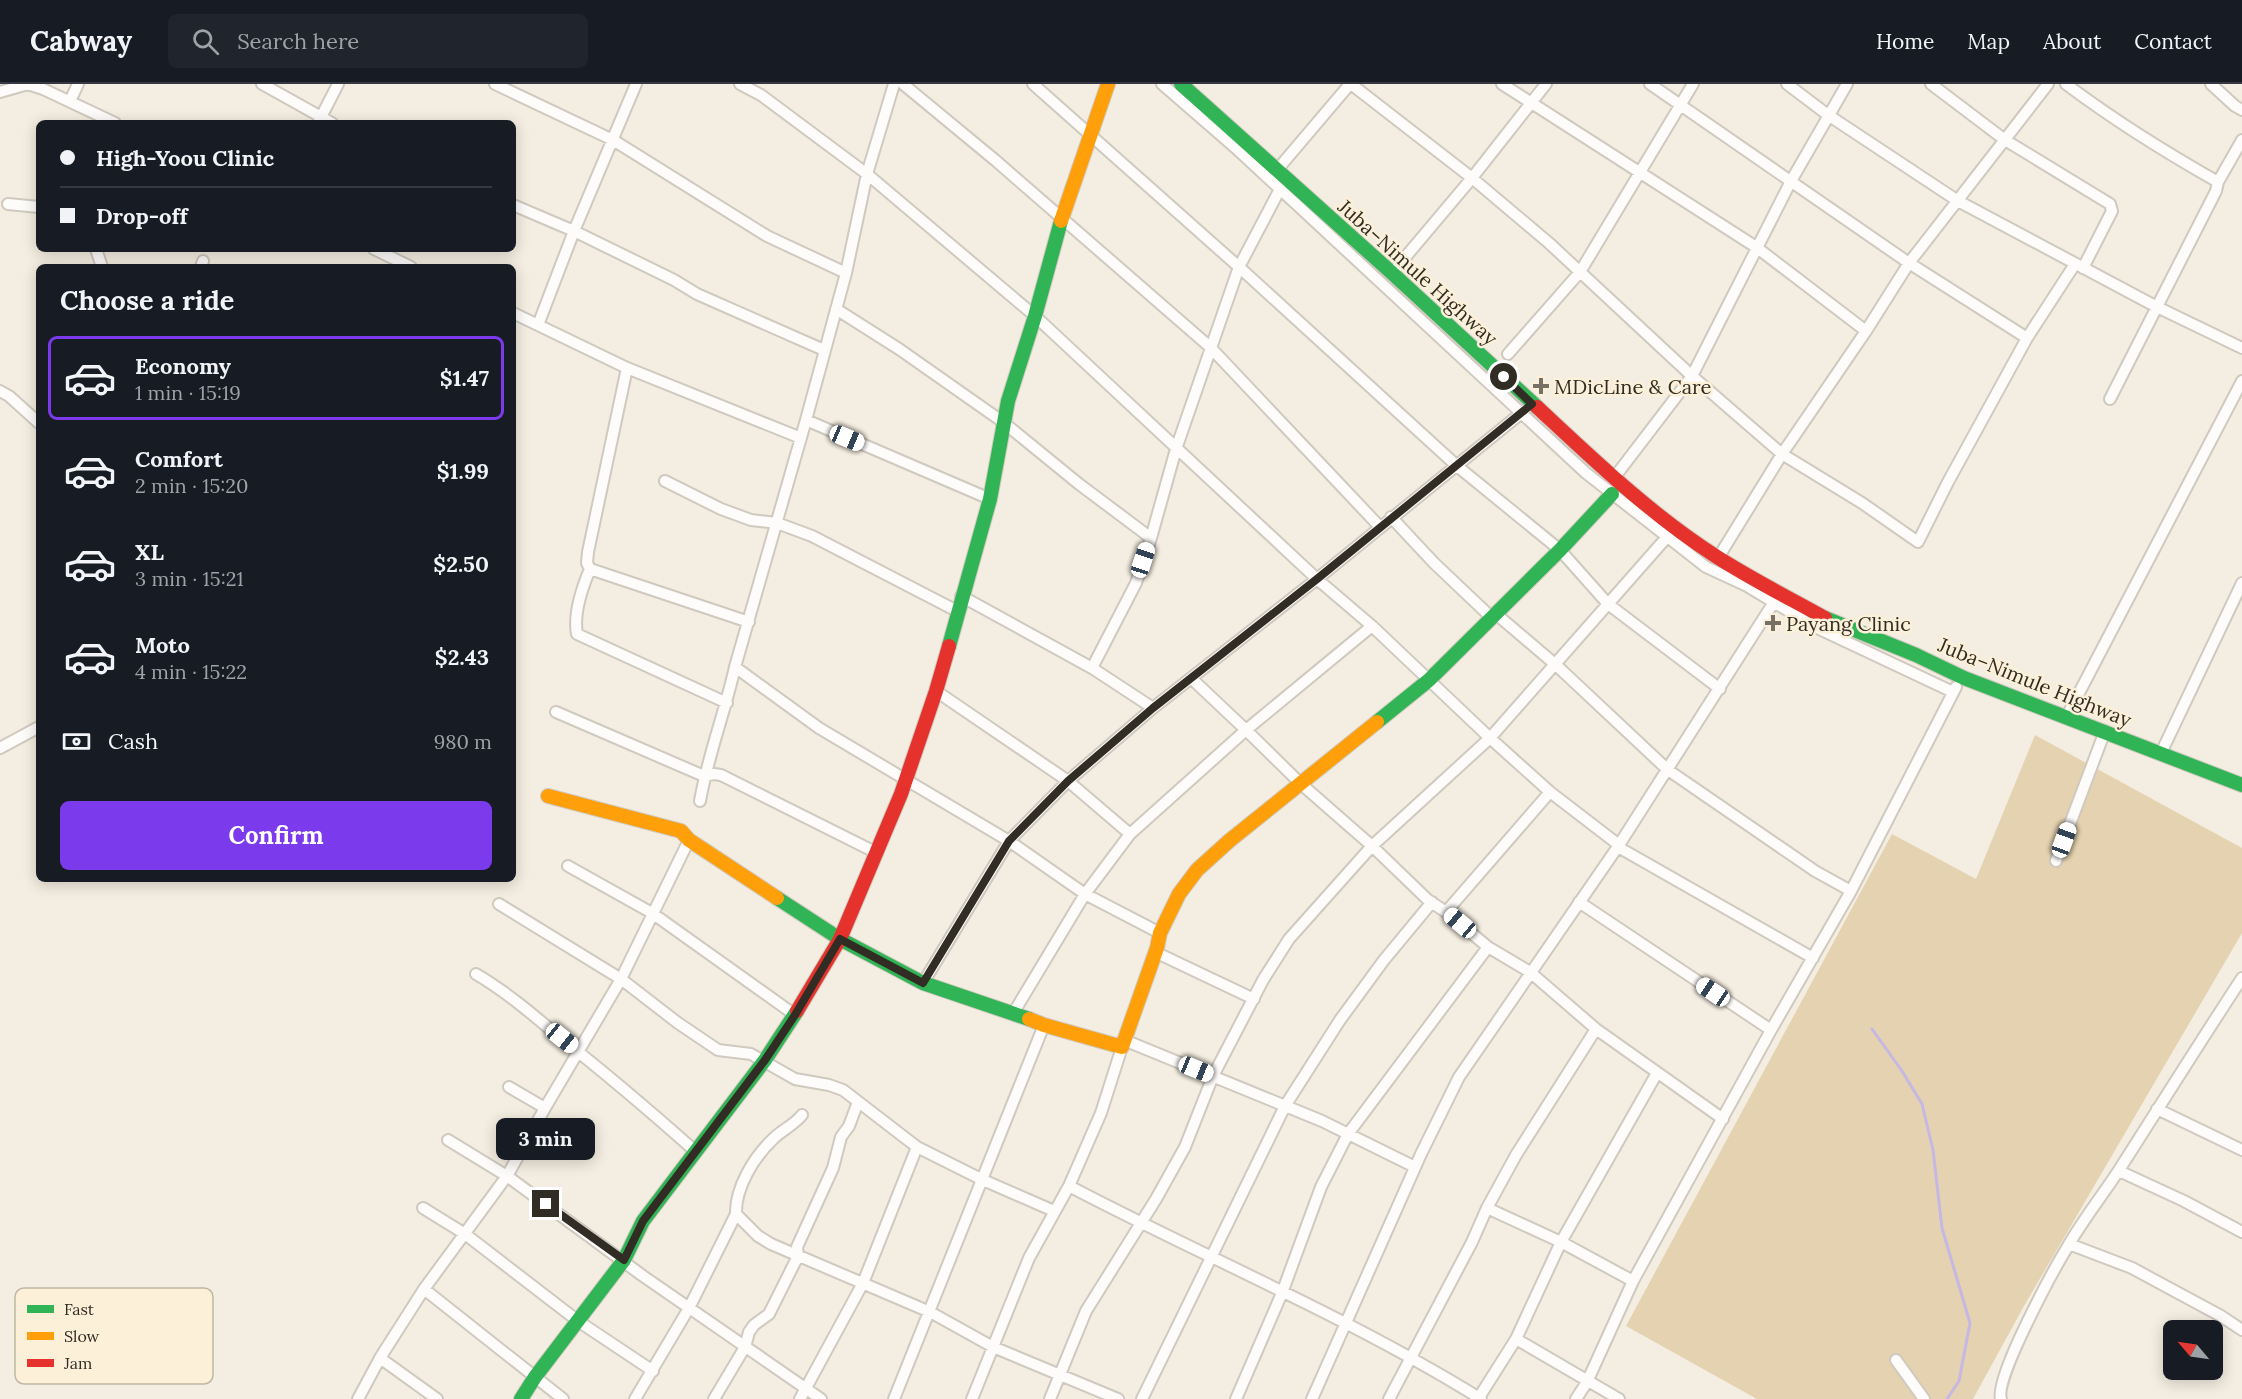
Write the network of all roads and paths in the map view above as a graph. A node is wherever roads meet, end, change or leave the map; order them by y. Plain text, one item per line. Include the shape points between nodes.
1 (78, 84) edge
2 (262, 84) edge
3 (338, 84) edge
4 (495, 84) edge
5 (636, 84) edge
6 (740, 84) edge
7 (894, 84) edge
8 (903, 84) edge
9 (1033, 84) edge
10 (1108, 84) edge
11 (1162, 84) edge
12 (1181, 84) edge
13 (1350, 84) edge
14 (1502, 84) edge
15 (1546, 84) edge
16 (1650, 84) edge
17 (1694, 84) edge
18 (1787, 84) edge
19 (1848, 84) edge
20 (1931, 84) edge
21 (2048, 84) edge
22 (2066, 84) edge
23 (2211, 84) edge
24 (0, 92) edge
25 (70, 101) junction
26 (1531, 104) junction
27 (1680, 105) junction
28 (2242, 110) edge
29 (1828, 115) junction
30 (109, 120) edge
31 (319, 120) edge
32 (1091, 135) junction
33 (613, 140) junction
34 (2005, 140) junction
35 (2242, 140) edge
36 (1277, 170) junction
37 (1639, 173) junction
38 (867, 174) junction
39 (1472, 178) junction
40 (1791, 181) junction
41 (2218, 182) junction
42 (1280, 189) junction
43 (1958, 201) junction
44 (8, 204) dead end
45 (516, 206) edge
46 (36, 207) edge
47 (1062, 219) junction
48 (574, 231) junction
49 (1756, 247) junction
50 (380, 252) edge
51 (1909, 263) junction
52 (405, 264) edge
53 (2079, 266) junction
54 (1239, 267) junction
55 (1580, 272) junction
56 (846, 273) junction
57 (1392, 273) junction
58 (2157, 307) junction
59 (836, 309) junction
60 (516, 314) edge
61 (1035, 316) junction
62 (538, 325) junction
63 (1866, 331) junction
64 (2026, 338) junction
65 (1210, 347) junction
66 (2242, 348) edge
67 (824, 350) junction
68 (1508, 354) dead end
69 (627, 368) junction
70 (1692, 376) junction
71 (2242, 381) edge
72 (0, 391) edge
73 (2110, 399) dead end
74 (1532, 404) junction
75 (1520, 414) junction
76 (36, 420) edge
77 (806, 420) junction
78 (1004, 422) junction
79 (801, 438) junction
80 (1176, 449) junction
81 (1782, 454) junction
82 (1457, 466) junction
83 (1614, 478) junction
84 (665, 481) dead end
85 (1612, 494) junction
86 (990, 499) junction
87 (1391, 517) junction
88 (777, 523) junction
89 (1380, 527) junction
90 (1151, 537) junction
91 (1668, 537) junction
92 (1560, 550) junction
93 (1718, 558) junction
94 (590, 569) junction
95 (1317, 579) junction
96 (2242, 583) edge
97 (961, 596) junction
98 (1774, 602) junction
99 (1608, 604) junction
100 (957, 611) junction
101 (1494, 616) junction
102 (749, 622) junction
103 (1372, 626) junction
104 (1556, 665) junction
105 (735, 667) junction
106 (1092, 668) junction
107 (1964, 678) junction
108 (1191, 679) junction
109 (1429, 680) junction
110 (1720, 689) junction
111 (936, 691) junction
112 (1953, 692) junction
113 (727, 703) junction
114 (1153, 708) junction
115 (556, 712) dead end
116 (2067, 717) junction
117 (36, 729) edge
118 (1246, 729) junction
119 (2104, 731) junction
120 (1490, 738) junction
121 (0, 748) edge
122 (2161, 753) junction
123 (1668, 770) junction
124 (704, 776) junction
125 (906, 779) junction
126 (1068, 781) junction
127 (1300, 783) junction
128 (2242, 784) edge
129 (1550, 792) junction
130 (548, 796) dead end
131 (700, 801) dead end
132 (1130, 834) junction
133 (689, 840) junction
134 (1009, 841) junction
135 (1372, 846) junction
136 (1618, 846) junction
137 (877, 853) junction
138 (2056, 861) dead end
139 (568, 866) dead end
140 (1851, 891) junction
141 (1085, 894) junction
142 (1432, 902) junction
143 (1579, 902) junction
144 (500, 904) dead end
145 (1446, 912) junction
146 (652, 913) junction
147 (1160, 933) junction
148 (840, 939) junction
149 (1488, 947) junction
150 (1155, 952) junction
151 (1813, 958) junction
152 (1530, 972) junction
153 (476, 974) dead end
154 (2242, 978) edge
155 (621, 979) junction
156 (923, 983) junction
157 (1254, 999) junction
158 (1014, 1012) junction
159 (795, 1015) junction
160 (1044, 1025) junction
161 (1596, 1029) junction
162 (1771, 1030) junction
163 (1123, 1043) junction
164 (578, 1052) junction
165 (765, 1060) junction
166 (1657, 1073) junction
167 (1213, 1076) junction
168 (509, 1087) dead end
169 (858, 1102) junction
170 (1285, 1106) junction
171 (545, 1108) junction
172 (2157, 1109) junction
173 (802, 1115) dead end
174 (1723, 1119) junction
175 (1348, 1134) junction
176 (448, 1140) dead end
177 (917, 1147) junction
178 (2242, 1150) edge
179 (694, 1151) junction
180 (1415, 1167) junction
181 (2119, 1171) junction
182 (507, 1176) junction
183 (983, 1180) junction
184 (1069, 1186) junction
185 (423, 1208) dead end
186 (1487, 1208) junction
187 (1054, 1211) junction
188 (736, 1214) junction
189 (1140, 1224) junction
190 (2242, 1232) edge
191 (465, 1234) junction
192 (1561, 1242) junction
193 (2069, 1244) junction
194 (798, 1256) junction
195 (1211, 1258) junction
196 (624, 1260) junction
197 (1633, 1281) junction
198 (863, 1283) junction
199 (424, 1289) junction
200 (1282, 1293) junction
201 (689, 1308) junction
202 (930, 1312) junction
203 (578, 1322) junction
204 (1347, 1323) junction
205 (2242, 1330) edge
206 (1516, 1340) junction
207 (746, 1347) junction
208 (993, 1347) junction
209 (1411, 1357) junction
210 (380, 1358) junction
211 (1896, 1360) dead end
212 (653, 1371) junction
213 (1059, 1374) junction
214 (535, 1377) junction
215 (1587, 1382) junction
216 (806, 1389) junction
217 (2000, 1398) edge
218 (358, 1399) edge
219 (437, 1399) edge
220 (521, 1399) edge
221 (563, 1399) edge
222 (635, 1399) edge
223 (714, 1399) edge
224 (800, 1399) edge
225 (820, 1399) edge
226 (894, 1399) edge
227 (972, 1399) edge
228 (1050, 1399) edge
229 (1118, 1399) edge
230 (1142, 1399) edge
231 (1236, 1399) edge
232 (1312, 1399) edge
233 (1389, 1399) edge
234 (1479, 1399) edge
235 (1576, 1399) edge
236 (1619, 1399) edge
237 (1924, 1399) edge

1 - 25 street
2 - 31 street
3 - 31 street
4 - 33 street
5 - 33 street
6 - 38 street
7 - 38 street
8 - 47 street
9 - 32 street
10 - 32 street
11 - 42 street
12 - 36 street, Juba–Nimule Highway
13 - 36 street
13 - 39 street
14 - 26 street
15 - 26 street
16 - 27 street
17 - 27 street
18 - 29 street
19 - 29 street
20 - 34 street
21 - 34 street
22 - 41 street via 2102,112
23 - 28 street
24 - 25 street via 28,84
25 - 30 street
26 - 37 street
26 - 39 street
27 - 37 street
27 - 40 street
29 - 40 street
29 - 43 street
32 - 47 street
32 - 54 street
33 - 48 street
33 - 56 street via 767,236
34 - 43 street
34 - 53 street via 2110,204 2112,211
35 - 41 street
36 - 57 street, Juba–Nimule Highway
37 - 49 street
37 - 55 street
38 - 56 street
38 - 61 street
39 - 55 street
39 - 57 street
40 - 49 street
40 - 51 street
41 - 58 street
42 - 54 street
42 - 75 street
43 - 51 street
43 - 53 street
44 - 46 street
45 - 48 street
47 - 61 street
47 - 65 street
48 - 62 street
48 - 67 street via 697,294
49 - 63 street
49 - 70 street
50 - 52 street
51 - 63 street
51 - 64 street
53 - 58 street
53 - 64 street
54 - 65 street
54 - 82 street
55 - 68 street
55 - 70 street
56 - 59 street
57 - 74 street, Juba–Nimule Highway
58 - 66 street
58 - 73 street
59 - 67 street
59 - 78 street
60 - 62 street
61 - 78 street
61 - 80 street
62 - 69 street
63 - 81 street
64 - 81 street via 1918,541
65 - 80 street
65 - 89 street
67 - 77 street
69 - 79 street
69 - 94 street via 588,552
70 - 81 street
70 - 83 street
71 - 116 street
72 - 76 street
74 - 75 street
74 - 83 street, Juba–Nimule Highway
75 - 82 street
75 - 85 street
77 - 79 street
77 - 86 street
78 - 86 street
78 - 90 street
79 - 88 street
80 - 90 street
80 - 95 street
81 - 93 street
82 - 87 street
82 - 92 street
83 - 93 street, Juba–Nimule Highway
84 - 88 street via 721,509 751,520
85 - 91 street
85 - 92 street
86 - 97 street
87 - 89 street
87 - 101 street via 1434,563
88 - 100 street via 812,536
88 - 102 street
89 - 95 street
90 - 106 street via 1136,583
91 - 98 street via 1706,567
91 - 99 street
92 - 99 street
92 - 101 street
93 - 107 street, Juba–Nimule Highway via 1833,622
94 - 102 street
94 - 113 street via 583,585 577,634
95 - 103 street
95 - 108 street
96 - 122 street
97 - 100 street
97 - 106 street
98 - 110 street
98 - 112 street via 1815,627
99 - 104 street
99 - 110 street
100 - 111 street
101 - 104 street
101 - 109 street
102 - 105 street
103 - 109 street
103 - 118 street
104 - 120 street
104 - 123 street
105 - 113 street
105 - 125 street via 819,728
106 - 114 street
107 - 112 street
107 - 116 street, Juba–Nimule Highway
108 - 114 street
108 - 118 street
109 - 120 street
109 - 127 street
110 - 123 street
111 - 125 street
111 - 126 street
112 - 140 street
113 - 124 street
114 - 126 street
115 - 124 street
116 - 119 street, Juba–Nimule Highway
117 - 121 street
118 - 127 street
118 - 132 street
119 - 122 street, Juba–Nimule Highway
119 - 138 street
120 - 129 street
120 - 135 street
122 - 128 street, Juba–Nimule Highway
123 - 136 street
123 - 140 street via 1815,871
124 - 131 street
124 - 137 street via 721,775
125 - 134 street
125 - 137 street
126 - 132 street
126 - 134 street
127 - 135 street
127 - 147 street via 1197,870 1179,894
129 - 136 street
129 - 145 street
130 - 133 street via 674,828
132 - 141 street
133 - 146 street
133 - 148 street
134 - 141 street
134 - 156 street
135 - 142 street
135 - 157 street via 1289,939
136 - 143 street
136 - 151 street
137 - 148 street
139 - 146 street
140 - 151 street
141 - 147 street
141 - 158 street
142 - 145 street
142 - 170 street via 1340,1020
143 - 152 street
143 - 162 street
144 - 155 street
145 - 149 street
146 - 155 street
146 - 159 street
147 - 150 street
148 - 156 street
148 - 159 street
149 - 152 street
149 - 175 street
150 - 157 street
150 - 163 street
151 - 162 street
152 - 161 street
152 - 180 street via 1459,1077
153 - 164 street via 496,985
154 - 172 street
155 - 164 street
155 - 165 street via 718,1050
156 - 158 street
157 - 167 street
158 - 160 street
159 - 165 street
160 - 163 street
160 - 183 street
161 - 166 street
161 - 186 street
162 - 174 street
163 - 167 street
163 - 184 street via 1101,1113
164 - 171 street
164 - 179 street
165 - 169 street via 795,1079 829,1084
165 - 179 street
166 - 174 street
166 - 192 street
167 - 170 street
167 - 189 street via 1185,1147
168 - 171 street
169 - 177 street
169 - 194 street via 797,1247
170 - 175 street
170 - 195 street
171 - 182 street
172 - 178 street
172 - 181 street
173 - 188 street via 775,1137 757,1159 742,1183
174 - 197 street
175 - 180 street
175 - 200 street via 1321,1187
176 - 182 street
177 - 183 street
177 - 198 street
179 - 196 street via 643,1221
180 - 204 street
181 - 190 street
181 - 193 street
182 - 191 street
182 - 196 street
183 - 187 street
183 - 202 street
184 - 187 street
184 - 189 street
185 - 191 street
186 - 192 street
186 - 209 street
187 - 208 street via 1029,1258
188 - 194 street via 758,1236
188 - 201 street
189 - 195 street
189 - 213 street via 1086,1311
191 - 199 street
191 - 203 street
192 - 197 street
192 - 206 street
193 - 205 street via 2132,1268
193 - 217 street via 2006,1370
194 - 198 street
194 - 207 street via 769,1314 749,1332
195 - 200 street
195 - 230 street
196 - 201 street
196 - 203 street
197 - 215 street
198 - 202 street
198 - 216 street
199 - 210 street
199 - 214 street
200 - 204 street
200 - 231 street
201 - 207 street
201 - 212 street
202 - 208 street
202 - 226 street
203 - 212 street
203 - 214 street
204 - 209 street
204 - 232 street
206 - 215 street
206 - 234 street
207 - 216 street
207 - 223 street
208 - 213 street
208 - 227 street
209 - 233 street
209 - 234 street
210 - 218 street
210 - 219 street
211 - 237 street
212 - 222 street
213 - 228 street
213 - 229 street
214 - 220 street
214 - 221 street
215 - 235 street
215 - 236 street
216 - 224 street
216 - 225 street

